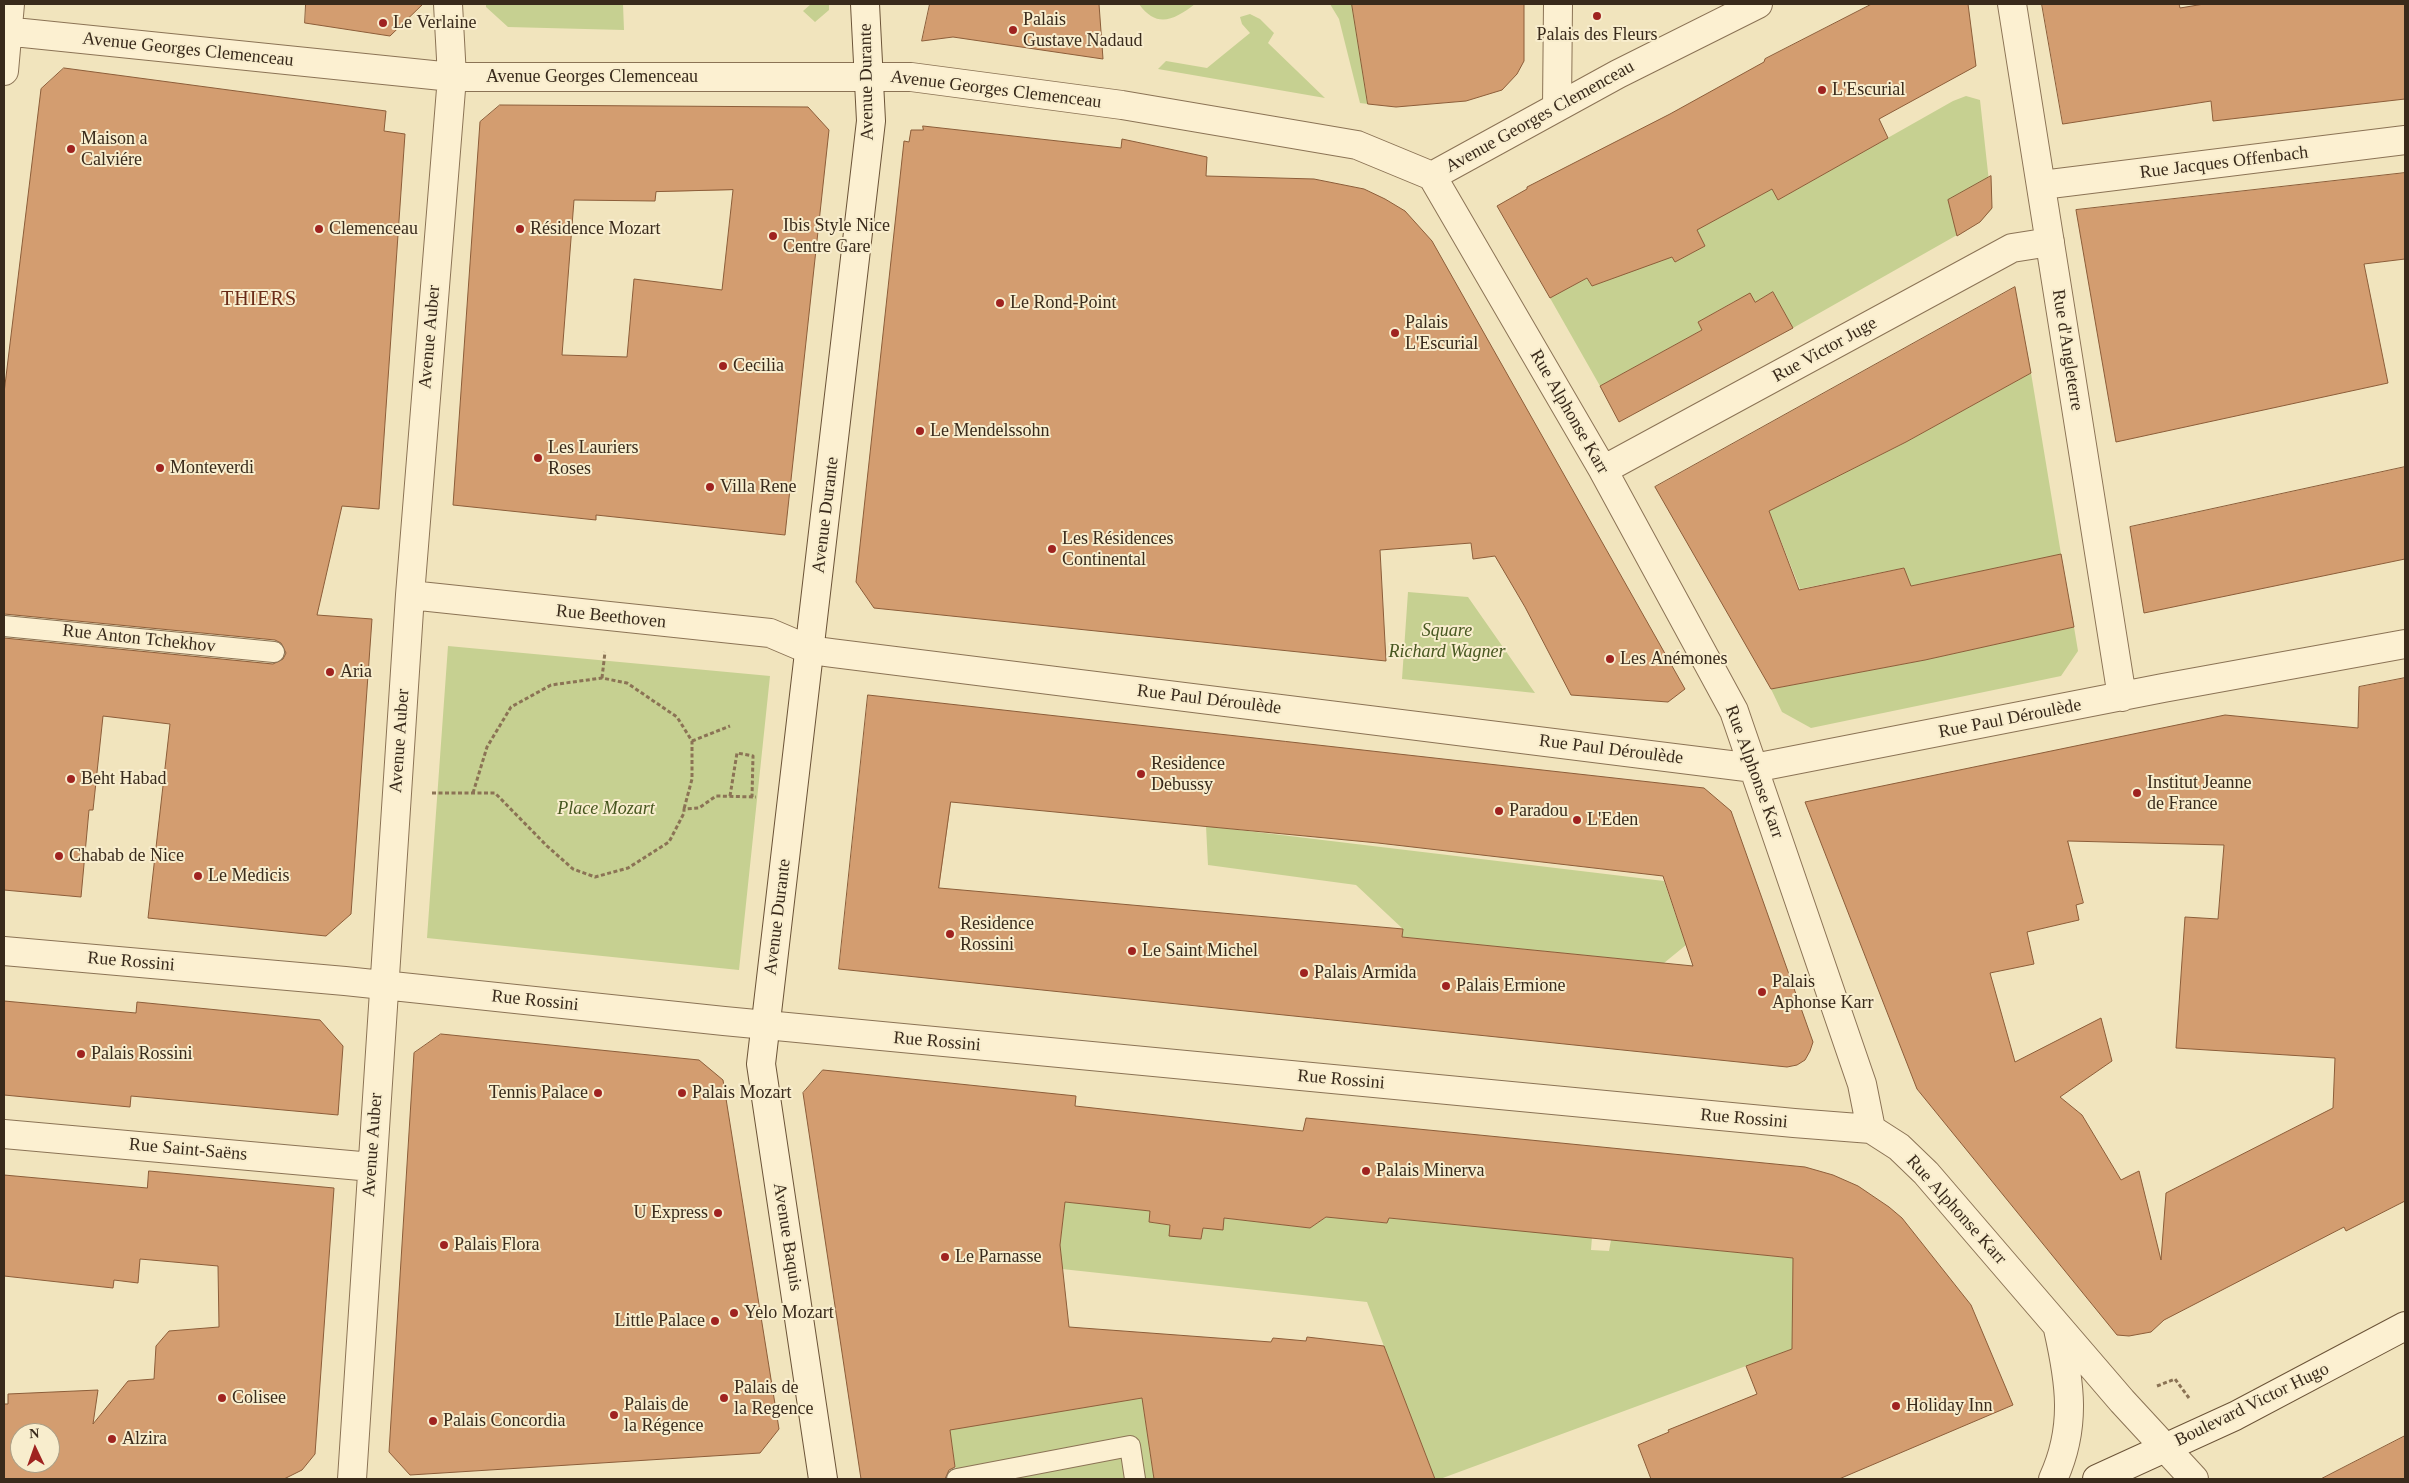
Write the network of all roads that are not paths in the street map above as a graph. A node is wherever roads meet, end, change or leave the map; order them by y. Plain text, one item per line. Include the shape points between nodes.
1 (10, 4) edge
2 (448, 4) edge
3 (865, 4) edge
4 (1558, 4) edge
5 (1758, 4) edge
6 (2012, 4) edge
7 (6, 31) edge
8 (4, 71) edge
9 (452, 77) junction
10 (869, 78) junction
11 (1557, 107) junction
12 (2405, 140) edge
13 (1432, 176) junction
14 (2042, 185) junction
15 (2050, 242) junction
16 (1603, 470) junction
17 (410, 595) junction
18 (4, 626) edge
19 (2405, 644) edge
20 (810, 650) junction
21 (274, 652) dead end
22 (2122, 697) junction
23 (1754, 768) junction
24 (4, 951) edge
25 (383, 985) junction
26 (765, 1025) junction
27 (1872, 1129) junction
28 (4, 1134) edge
29 (372, 1166) junction
30 (2058, 1325) junction
31 (2405, 1326) edge
32 (2165, 1448) junction
33 (352, 1479) edge
34 (824, 1479) edge
35 (956, 1479) edge
36 (1135, 1479) edge
37 (2053, 1479) edge
38 (2097, 1479) edge
39 (2194, 1479) edge

1 - 7 street
2 - 9 street, Avenue Auber
3 - 10 street, Avenue Durante
4 - 11 street
5 - 11 street, Avenue Georges Clemenceau
6 - 14 street, Rue d'Angleterre
7 - 8 street
7 - 9 street, Avenue Georges Clemenceau
9 - 10 street, Avenue Georges Clemenceau
9 - 17 street, Avenue Auber
10 - 13 street, Avenue Georges Clemenceau via 911,77 1122,105 1357,145
10 - 20 street, Avenue Durante via 871,121
11 - 13 street, Avenue Georges Clemenceau
12 - 14 street, Rue Jacques Offenbach
13 - 16 street, Rue Alphonse Karr
14 - 15 street, Rue d'Angleterre
15 - 16 street, Rue Victor Juge via 2012,248
15 - 22 street, Rue d'Angleterre
16 - 23 street, Rue Alphonse Karr via 1734,711
17 - 20 street, Rue Beethoven via 770,633
17 - 25 street, Avenue Auber
18 - 21 lane, Rue Anton Tchekhov
19 - 22 street, Rue Paul Déroulède
20 - 23 street, Rue Paul Déroulède
20 - 26 street, Avenue Durante
22 - 23 street, Rue Paul Déroulède
23 - 27 street, Rue Alphonse Karr via 1862,1084
24 - 25 street, Rue Rossini
25 - 26 street, Rue Rossini
25 - 29 street, Avenue Auber
26 - 27 street, Rue Rossini
26 - 34 street, Avenue Baquis via 760,1064
27 - 30 street, Rue Alphonse Karr via 1899,1147 1926,1173
28 - 29 street, Rue Saint-Saëns
29 - 33 street, Avenue Auber
30 - 32 street, Rue Alphonse Karr
30 - 37 street, Rue Alphonse Karr via 2069,1376 2070,1405 2066,1438
31 - 32 street, Boulevard Victor Hugo via 2235,1416
32 - 38 street, Boulevard Victor Hugo
32 - 39 street, Rue Alphonse Karr
35 - 36 lane via 1130,1446

